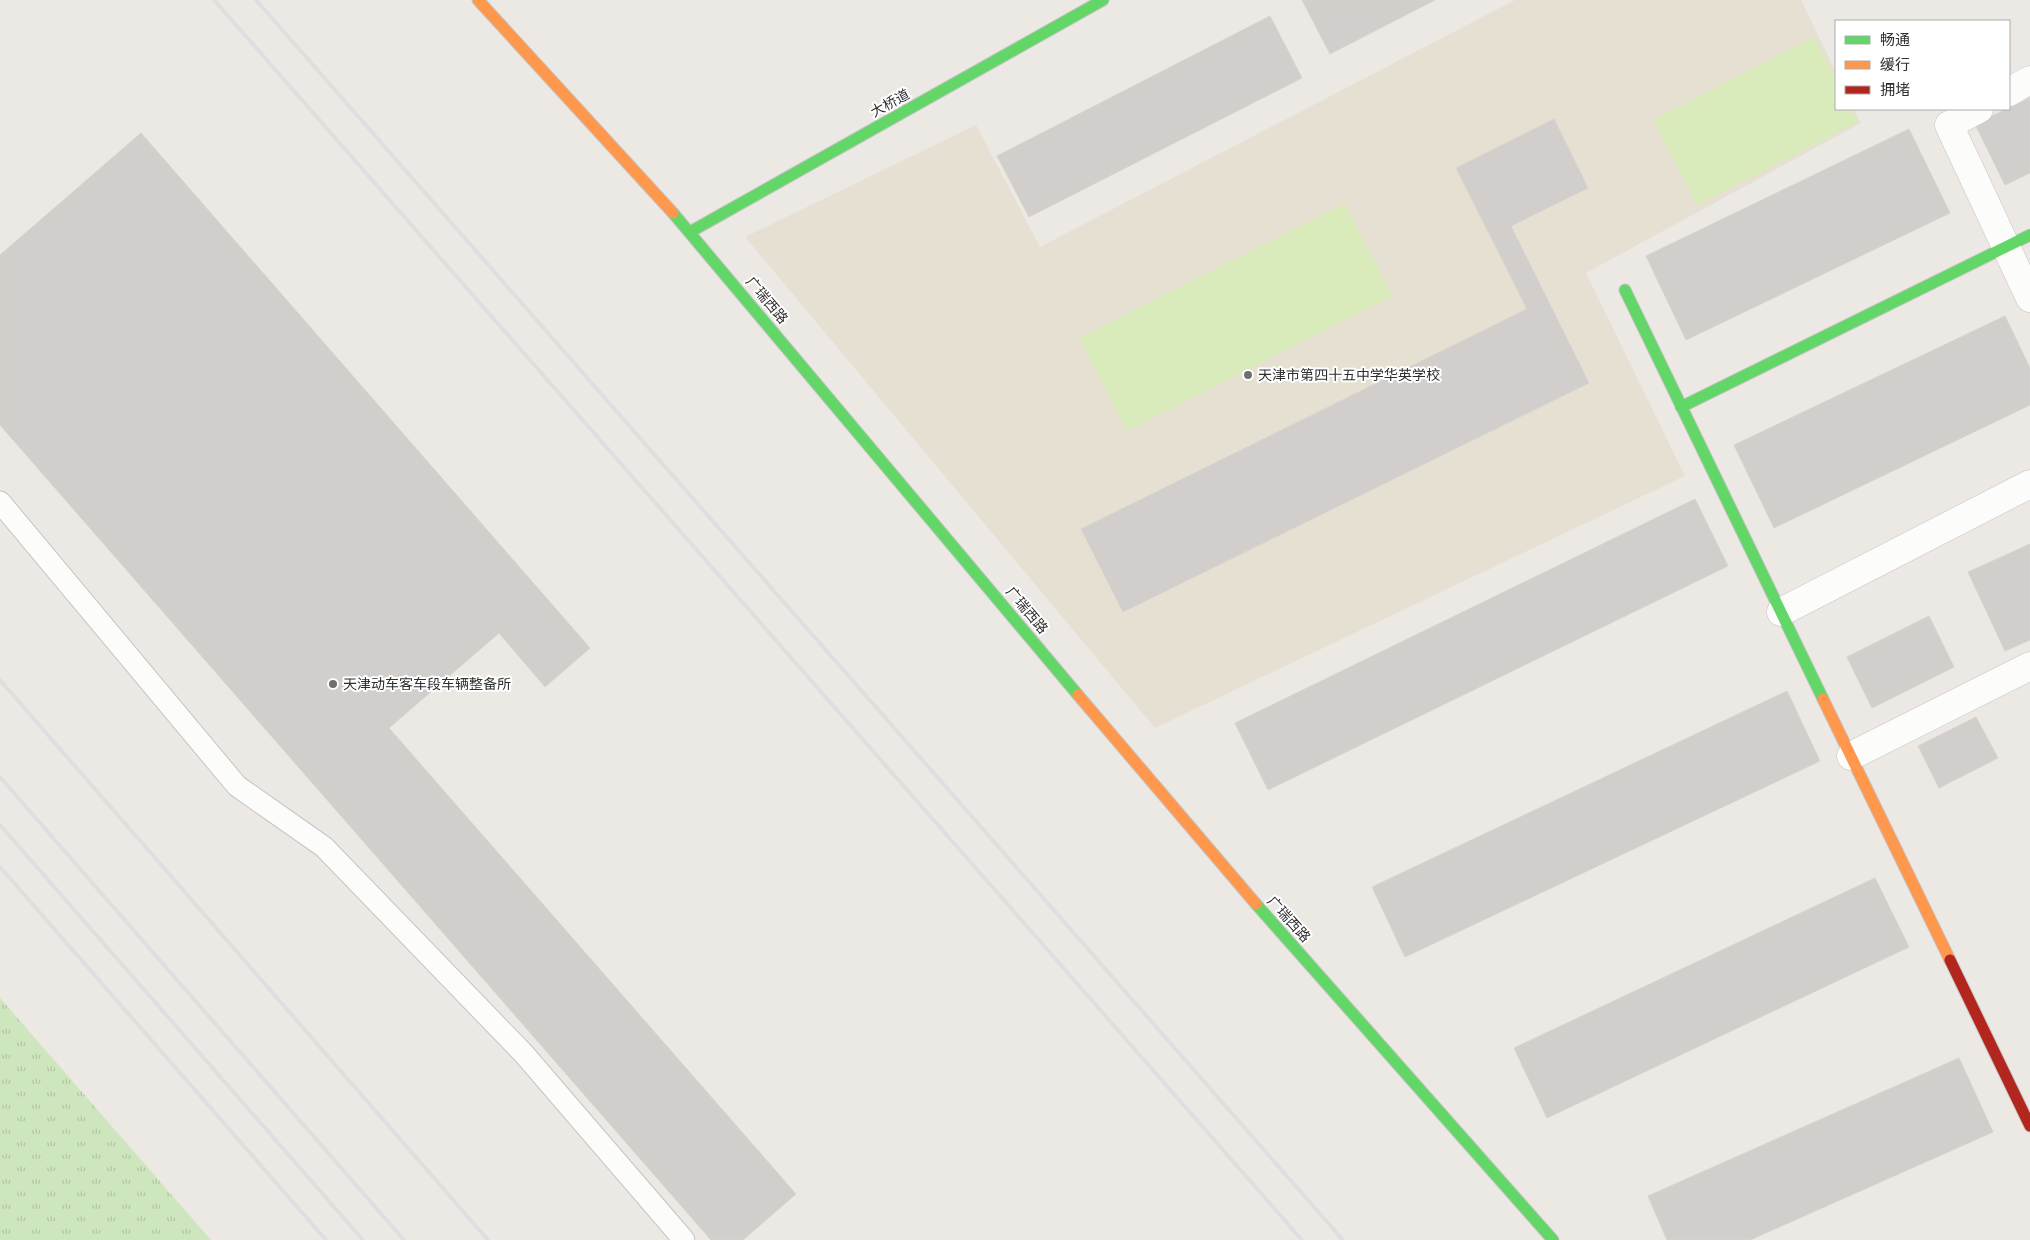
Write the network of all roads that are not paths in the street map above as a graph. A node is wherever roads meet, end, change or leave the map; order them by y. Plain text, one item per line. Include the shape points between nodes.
1 (478, 0) edge
2 (1104, 0) edge
3 (2030, 80) edge
4 (2010, 91) edge
5 (1977, 110) edge
6 (690, 232) junction
7 (2030, 235) edge
8 (2006, 248) junction
9 (1625, 290) dead end
10 (2030, 298) edge
11 (1681, 407) junction
12 (2030, 484) edge
13 (0, 502) edge
14 (1780, 612) junction
15 (2030, 666) edge
16 (1850, 756) junction
17 (2030, 1126) edge
18 (684, 1240) edge
19 (1553, 1240) edge

1 - 6 street, 广瑞西路
2 - 6 street, 大桥道
3 - 4 street
5 - 8 street via 1949,125
6 - 19 street, 广瑞西路 via 1213,855
7 - 8 street
8 - 10 street
8 - 11 street
9 - 11 street
11 - 14 street
12 - 14 street
13 - 18 lane via 238,786 324,847 524,1054
14 - 16 street
15 - 16 street
16 - 17 street

